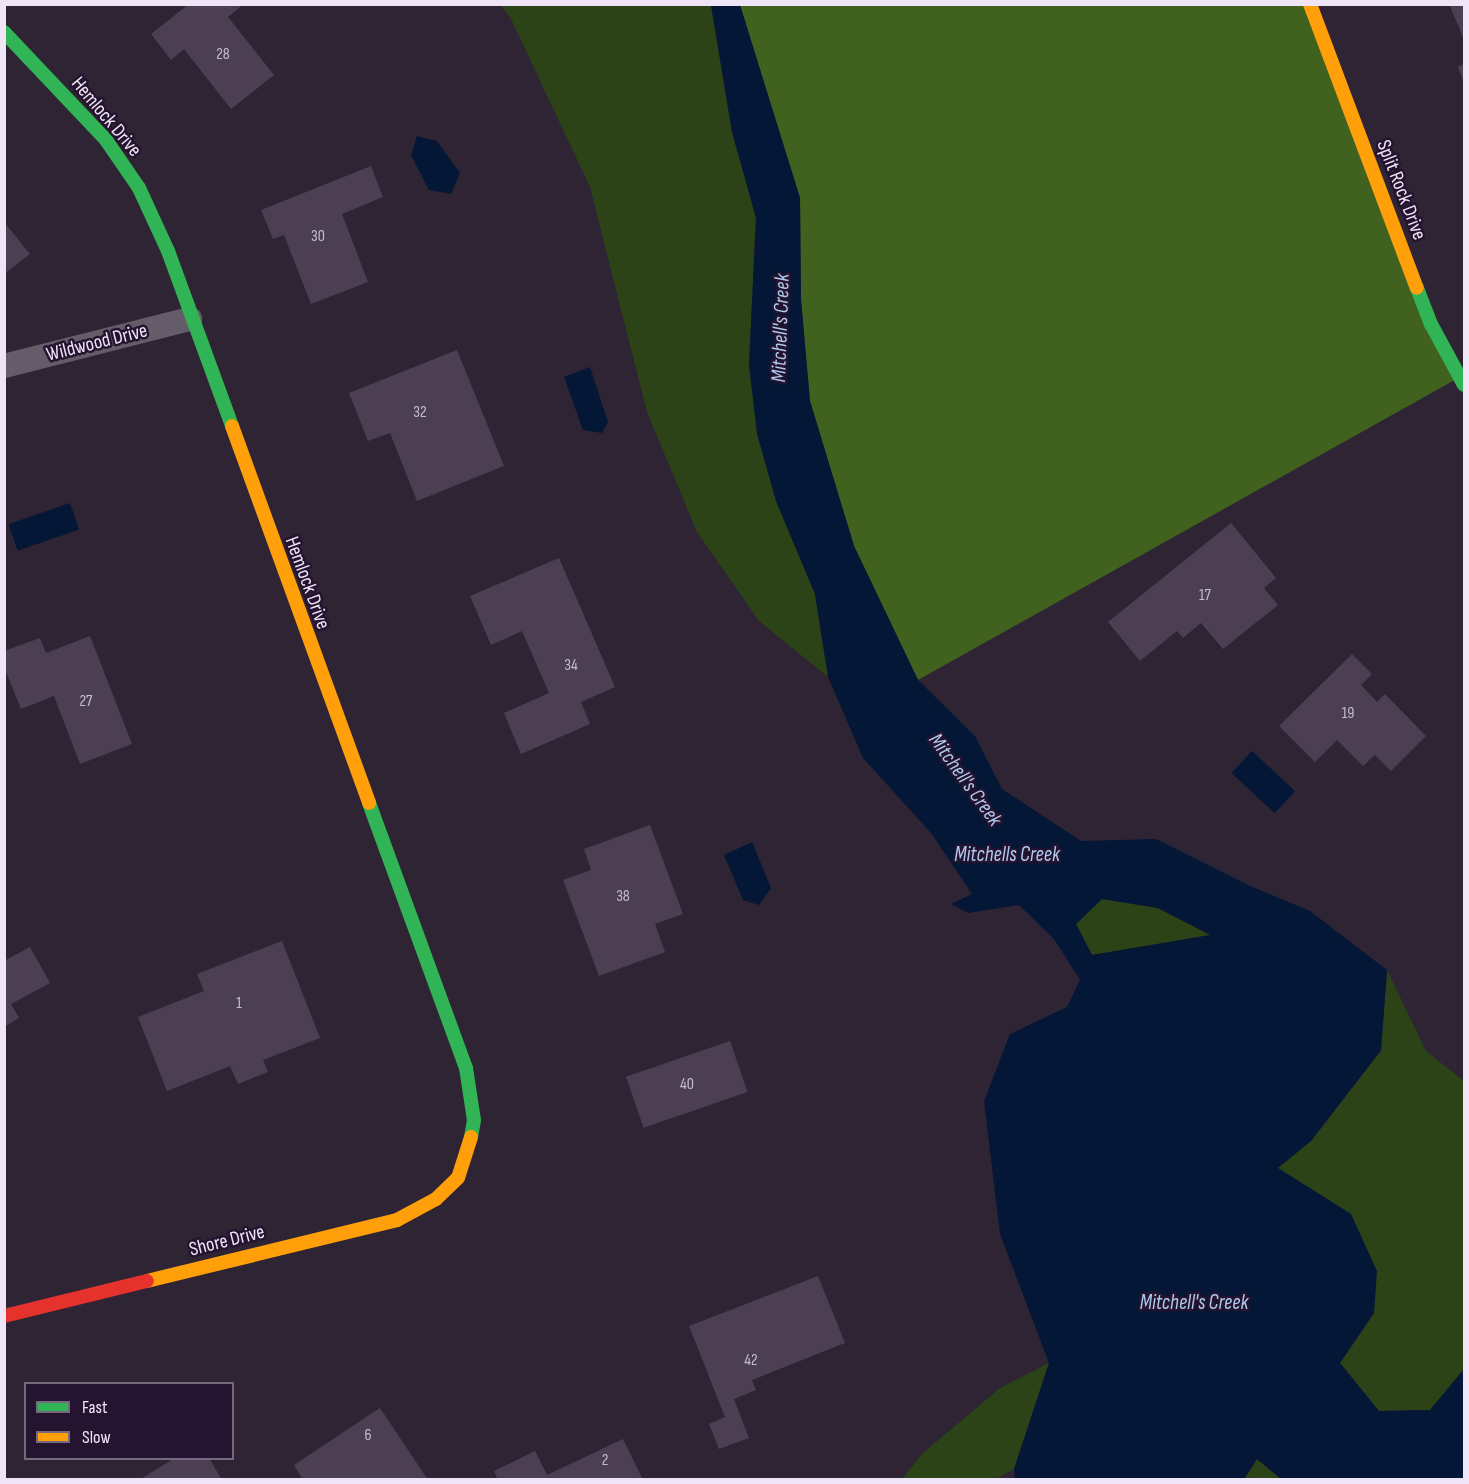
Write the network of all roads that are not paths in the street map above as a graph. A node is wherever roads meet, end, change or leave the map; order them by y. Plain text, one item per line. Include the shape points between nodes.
1 (1310, 4) edge
2 (4, 32) edge
3 (190, 319) junction
4 (4, 366) edge
5 (1464, 385) edge
6 (449, 1186) joint
7 (4, 1316) edge

1 - 5 street, Split Rock Drive via 1431,324
2 - 3 street, Hemlock Drive via 106,141 139,188 168,251
3 - 4 street, Wildwood Drive
3 - 6 street, Hemlock Drive via 466,1068 474,1120 469,1152 458,1178
6 - 7 street, Shore Drive via 436,1199 397,1220

